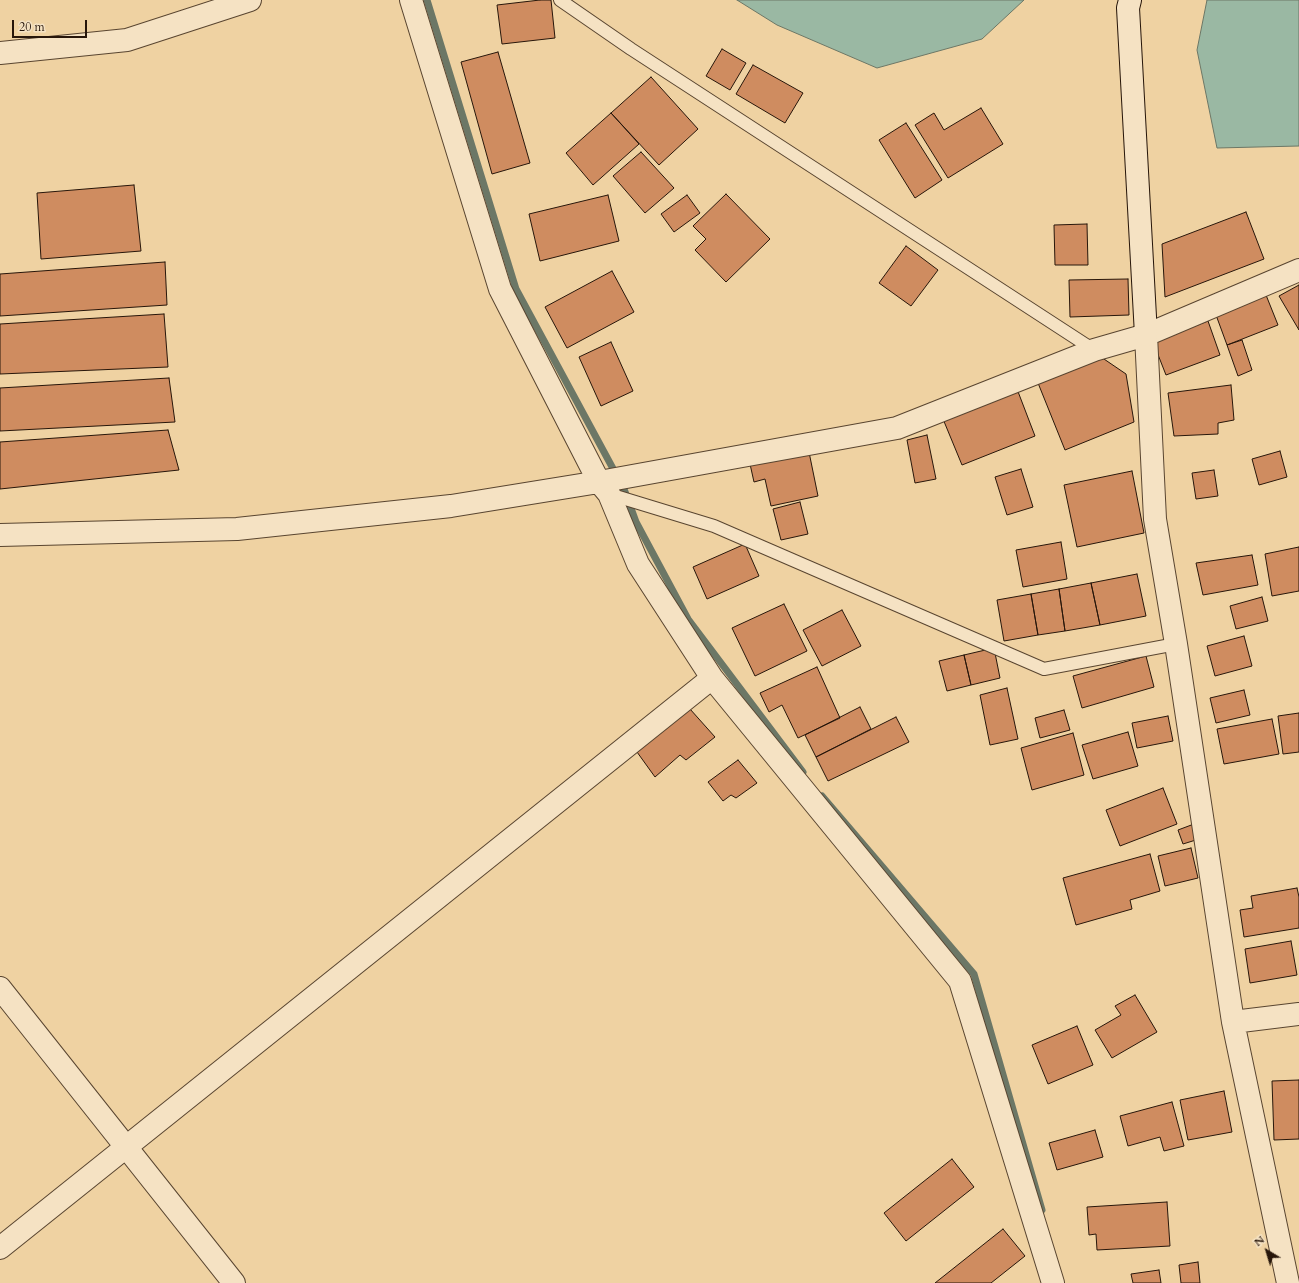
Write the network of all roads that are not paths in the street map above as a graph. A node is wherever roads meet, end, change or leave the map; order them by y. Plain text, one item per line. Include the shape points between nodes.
1 (250, 0) edge
2 (411, 0) edge
3 (560, 0) edge
4 (1130, 0) edge
5 (0, 53) edge
6 (1299, 270) edge
7 (1146, 335) junction
8 (1094, 350) junction
9 (604, 488) junction
10 (0, 535) edge
11 (1176, 644) junction
12 (712, 678) junction
13 (0, 988) edge
14 (1299, 1014) edge
15 (1234, 1022) junction
16 (126, 1147) junction
17 (0, 1248) edge
18 (234, 1283) edge
19 (1053, 1283) edge
20 (1288, 1283) edge

1 - 5 street via 127,40
2 - 9 street via 500,290
3 - 8 lane via 631,49
4 - 7 street via 1128,8
6 - 7 street
7 - 8 street
7 - 11 street via 1155,519
8 - 9 street via 897,428
9 - 10 street via 237,530
9 - 11 lane via 714,526 1044,669
9 - 12 street via 638,564
11 - 15 street
12 - 16 street
12 - 19 street via 960,981
13 - 16 street
14 - 15 street
15 - 20 street
16 - 17 street
16 - 18 street

